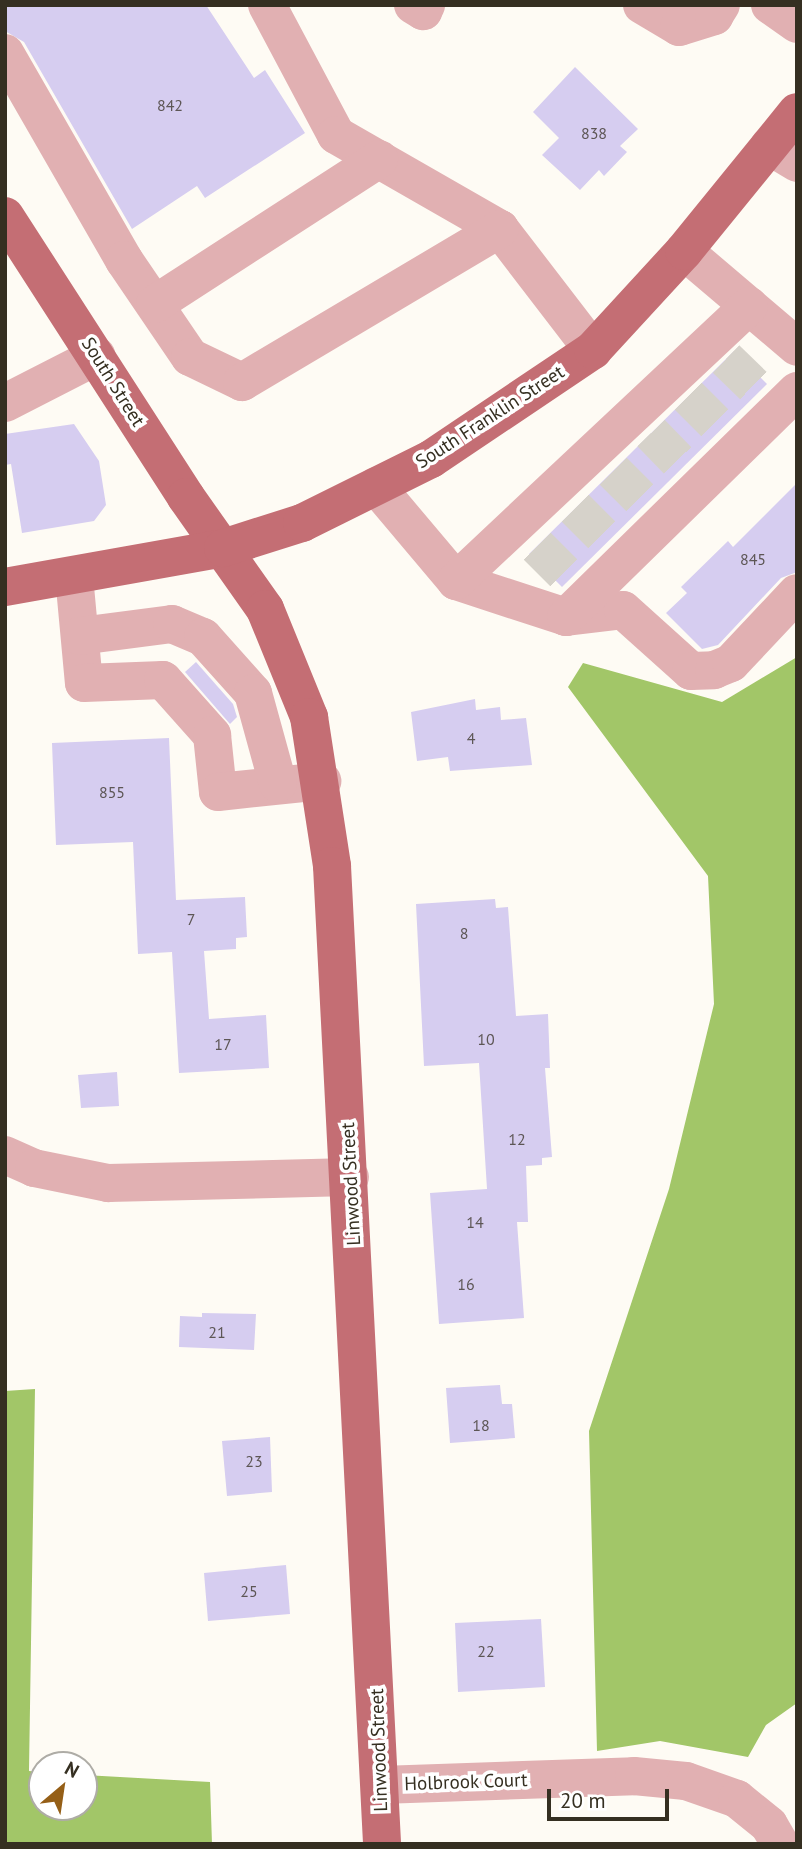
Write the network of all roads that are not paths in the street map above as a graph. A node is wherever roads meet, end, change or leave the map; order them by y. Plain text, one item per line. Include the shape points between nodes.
1 (267, 5) edge
2 (412, 5) edge
3 (426, 5) edge
4 (642, 5) edge
5 (721, 5) edge
6 (770, 5) edge
7 (797, 24) edge
8 (5, 53) edge
9 (797, 112) edge
10 (783, 155) edge
11 (379, 159) junction
12 (5, 216) edge
13 (500, 229) junction
14 (684, 251) junction
15 (155, 304) junction
16 (749, 306) junction
17 (797, 347) edge
18 (593, 350) junction
19 (97, 356) junction
20 (778, 397) edge
21 (5, 403) edge
22 (376, 486) junction
23 (223, 548) junction
24 (74, 576) junction
25 (456, 581) junction
26 (5, 587) edge
27 (797, 593) edge
28 (575, 598) junction
29 (80, 636) junction
30 (322, 781) junction
31 (278, 784) junction
32 (5, 1155) edge
33 (350, 1177) junction
34 (381, 1785) junction
35 (382, 1844) edge
36 (780, 1844) edge

1 - 11 street via 336,135
2 - 3 street via 423,11
4 - 5 street via 679,27 714,16
6 - 7 street
8 - 15 street
9 - 10 main road, South Franklin Street
10 - 14 main road, South Franklin Street
11 - 13 street
11 - 15 street
12 - 19 main road, South Street
13 - 15 street via 242,382 190,357
13 - 18 street
14 - 16 street
14 - 18 main road, South Franklin Street
16 - 17 street
16 - 25 street via 718,350 527,535
18 - 22 main road, South Franklin Street via 431,459
19 - 21 street
19 - 23 main road, South Street
20 - 28 street via 692,475
22 - 23 main road, South Franklin Street via 302,523
22 - 25 street
23 - 24 main road, South Franklin Street
23 - 30 main road, Linwood Street via 265,609 289,659 309,717
24 - 26 main road, South Franklin Street
24 - 29 street
25 - 28 street
27 - 28 street via 731,663 714,670 691,671 623,610
29 - 31 street via 172,624 204,637 253,693
29 - 31 street via 84,684 163,680 212,735 218,792
30 - 31 street
30 - 33 main road, Linwood Street via 332,866
32 - 33 street via 34,1168 108,1183
33 - 34 main road, Linwood Street
34 - 35 main road, Linwood Street
34 - 36 street, Holbrook Court via 634,1776 686,1781 737,1800 769,1825

